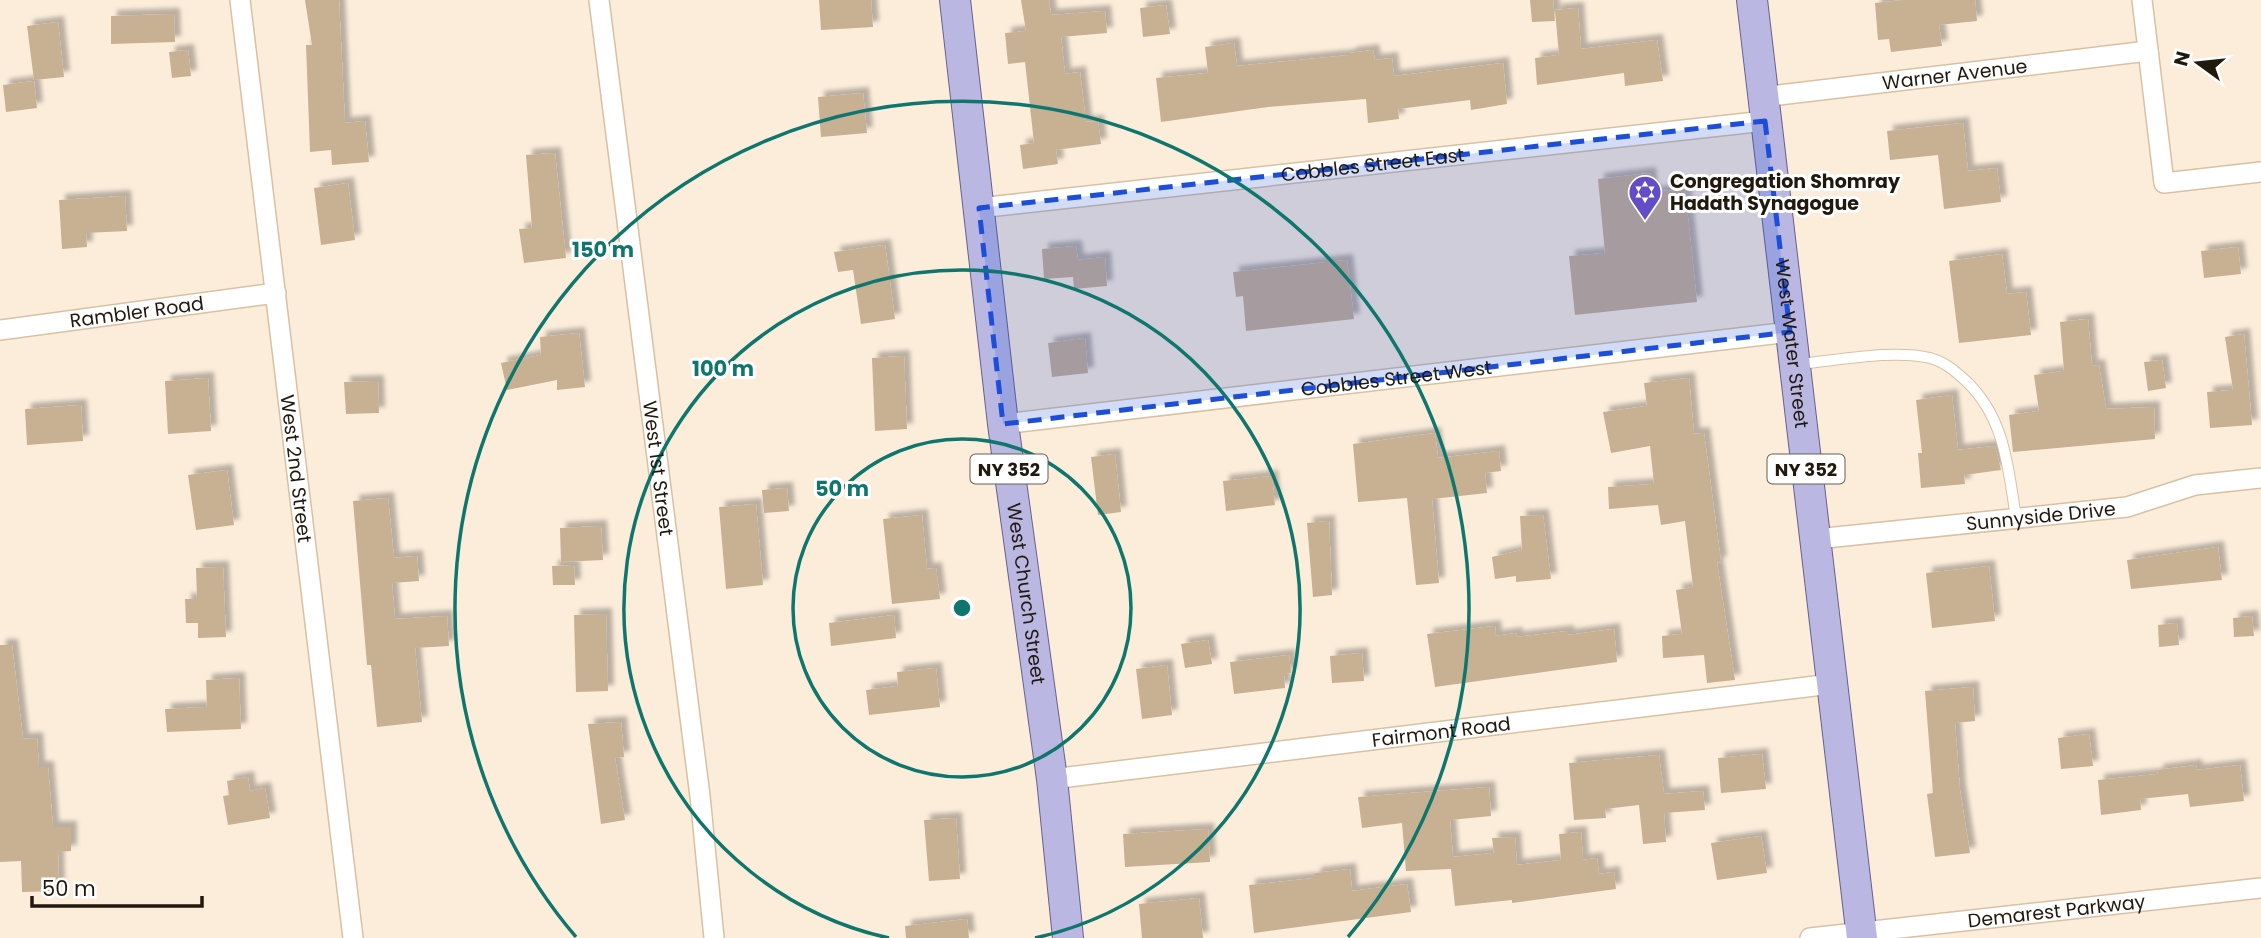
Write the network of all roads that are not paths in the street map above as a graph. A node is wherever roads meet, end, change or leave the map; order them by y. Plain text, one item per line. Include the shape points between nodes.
1 (240, 0) edge
2 (599, 0) edge
3 (955, 0) edge
4 (1752, 0) edge
5 (2142, 0) edge
6 (2148, 51) junction
7 (1764, 109) junction
8 (2261, 172) edge
9 (979, 208) junction
10 (276, 293) junction
11 (0, 330) edge
12 (1790, 332) junction
13 (1793, 364) junction
14 (1003, 424) junction
15 (2261, 478) edge
16 (2016, 518) junction
17 (1815, 539) junction
18 (1831, 684) junction
19 (1052, 779) junction
20 (2261, 888) edge
21 (1862, 935) edge
22 (353, 938) edge
23 (714, 938) edge
24 (1068, 938) edge
25 (1810, 938) edge

1 - 10 street, West 2nd Street
2 - 23 street, West 1st Street
3 - 9 main road, West Church Street / NY 352
4 - 7 main road, West Water Street / NY 352
5 - 6 street
6 - 7 street, Warner Avenue
6 - 8 street via 2164,183
7 - 9 street, Cobbles Street East
7 - 12 main road, West Water Street / NY 352
9 - 14 main road, West Church Street / NY 352
10 - 11 street, Rambler Road
10 - 22 street, West 2nd Street
12 - 13 main road, West Water Street / NY 352
12 - 14 street, Cobbles Street West
13 - 16 lane via 1904,355 1944,363 1975,389 1992,412 2008,463
13 - 17 main road, West Water Street / NY 352
14 - 19 main road, West Church Street / NY 352
15 - 16 street, Sunnyside Drive via 2195,485 2127,507
16 - 17 street, Sunnyside Drive
17 - 18 main road, West Water Street / NY 352
18 - 19 street, Fairmont Road
18 - 21 main road, West Water Street / NY 352
19 - 24 main road, West Church Street / NY 352
20 - 21 street, Demarest Parkway
21 - 25 street, Demarest Parkway

